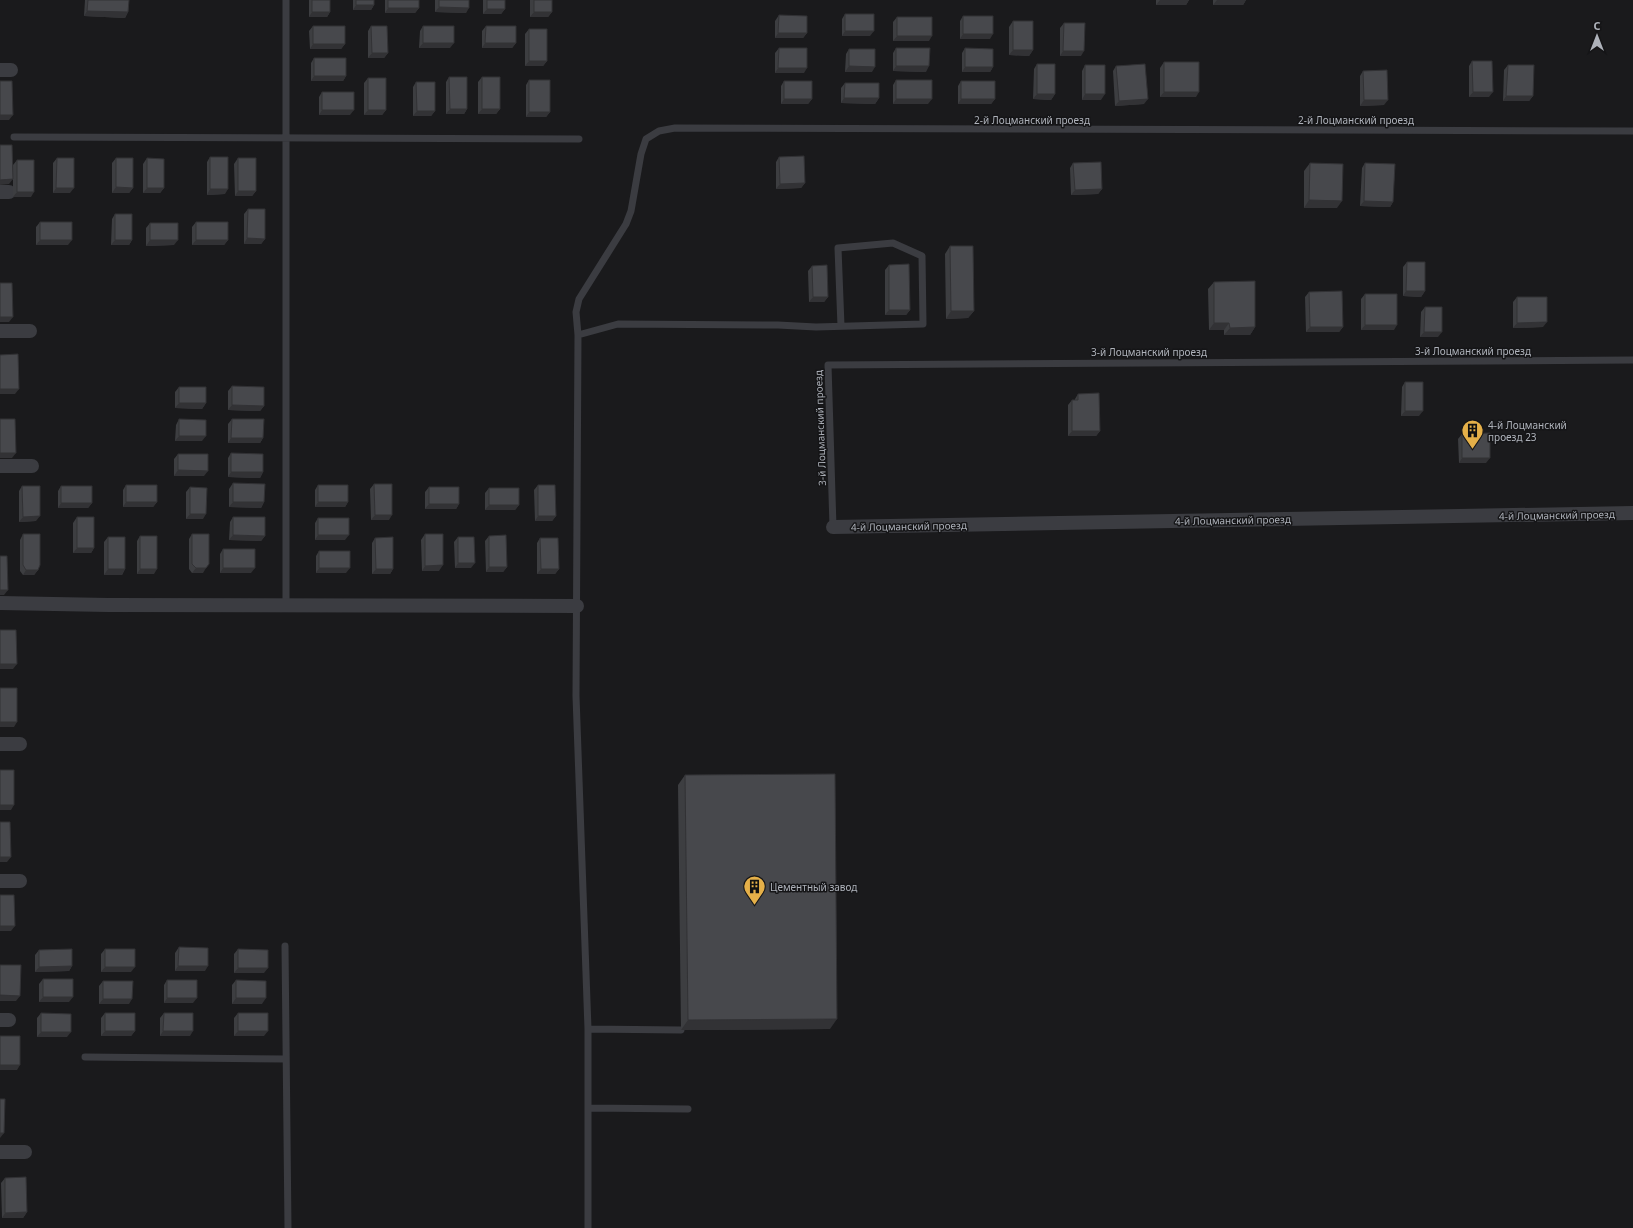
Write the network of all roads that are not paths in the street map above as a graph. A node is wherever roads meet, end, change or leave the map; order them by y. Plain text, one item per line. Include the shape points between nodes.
1 (286, 0) edge
2 (1633, 131) edge
3 (14, 137) dead end
4 (286, 138) junction
5 (578, 139) dead end
6 (841, 326) junction
7 (30, 331) dead end
8 (0, 332) edge
9 (578, 335) junction
10 (1633, 360) edge
11 (0, 466) edge
12 (32, 466) dead end
13 (1633, 514) edge
14 (833, 527) joint
15 (0, 603) edge
16 (286, 606) junction
17 (577, 606) junction
18 (0, 744) edge
19 (20, 744) dead end
20 (0, 882) edge
21 (20, 882) dead end
22 (285, 946) dead end
23 (588, 1029) junction
24 (681, 1030) dead end
25 (85, 1057) dead end
26 (286, 1059) junction
27 (588, 1108) junction
28 (688, 1109) dead end
29 (0, 1152) edge
30 (25, 1152) dead end
31 (288, 1228) edge
32 (588, 1228) edge

1 - 4 lane
2 - 9 lane, 2-й Лоцманский проезд via 675,128 659,131 646,139 626,224 577,305
3 - 4 lane
4 - 5 lane
4 - 16 lane
6 - 6 lane via 923,324 922,256 893,243 838,248
6 - 9 lane via 816,328 778,325 618,324
7 - 8 street
9 - 17 lane, 2-й Лоцманский проезд
10 - 14 lane, 3-й Лоцманский проезд via 828,365
11 - 12 street
13 - 14 street, 4-й Лоцманский проезд
15 - 16 street
16 - 17 street
17 - 23 lane, 2-й Лоцманский проезд via 576,696
18 - 19 street
20 - 21 street
22 - 26 lane
23 - 24 lane
23 - 27 lane, 2-й Лоцманский проезд
25 - 26 lane
26 - 31 lane
27 - 28 lane
27 - 32 lane, 2-й Лоцманский проезд
29 - 30 street

